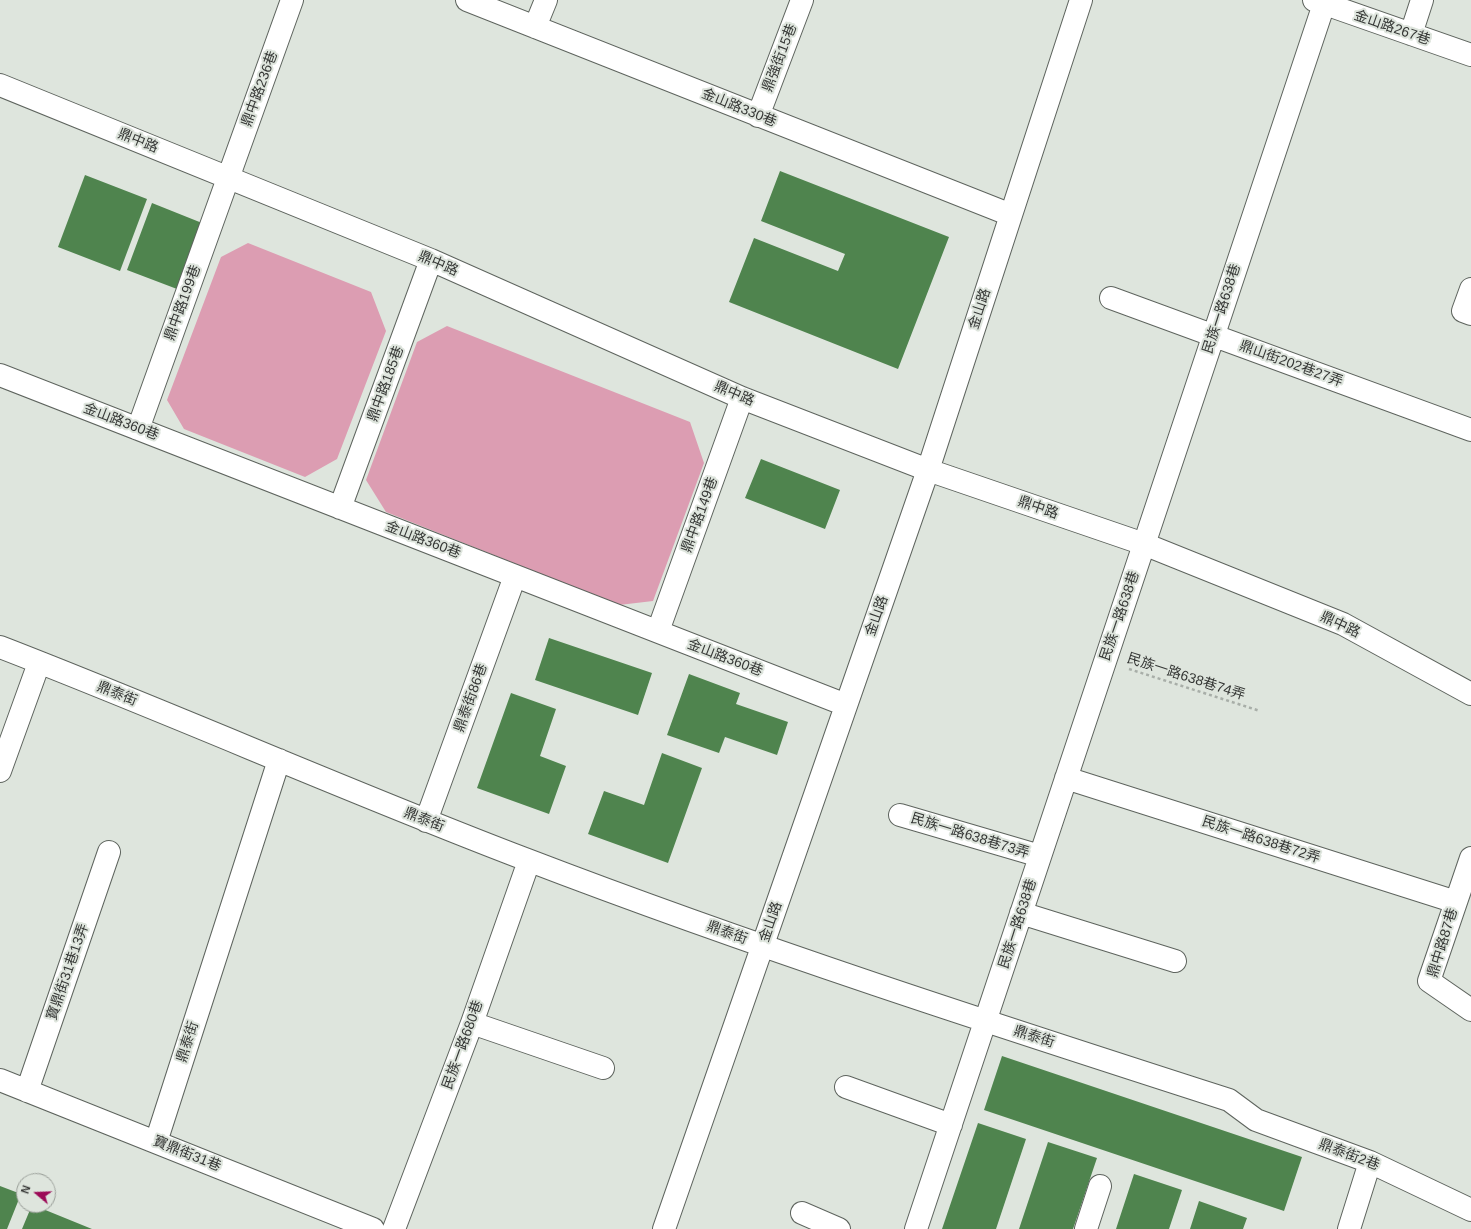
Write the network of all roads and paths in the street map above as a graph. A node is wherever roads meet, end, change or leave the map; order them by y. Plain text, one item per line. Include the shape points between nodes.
1 (292, 0) edge
2 (467, 0) edge
3 (546, 0) edge
4 (802, 0) edge
5 (1081, 0) edge
6 (1422, 0) edge
7 (1319, 2) edge
8 (535, 27) junction
9 (1411, 34) junction
10 (1471, 55) edge
11 (0, 85) edge
12 (758, 116) junction
13 (228, 178) junction
14 (1011, 215) junction
15 (431, 260) junction
16 (1471, 289) edge
17 (1111, 298) dead end
18 (1471, 314) edge
19 (1213, 336) junction
20 (0, 375) edge
21 (742, 398) junction
22 (138, 429) junction
23 (1471, 430) edge
24 (928, 470) junction
25 (340, 508) junction
26 (1144, 544) junction
27 (515, 576) junction
28 (658, 631) junction
29 (0, 647) edge
30 (1105, 661) junction
31 (39, 663) junction
32 (1471, 694) edge
33 (846, 705) junction
34 (1260, 711) dead end
35 (279, 760) junction
36 (0, 771) edge
37 (1066, 778) junction
38 (900, 815) dead end
39 (426, 821) junction
40 (109, 852) dead end
41 (1040, 856) junction
42 (1471, 858) edge
43 (530, 861) junction
44 (1456, 902) junction
45 (1021, 913) junction
46 (763, 946) junction
47 (1174, 961) dead end
48 (1471, 1010) edge
49 (985, 1022) junction
50 (472, 1023) junction
51 (603, 1068) dead end
52 (0, 1080) edge
53 (846, 1087) dead end
54 (27, 1091) junction
55 (1229, 1100) joint
56 (951, 1125) junction
57 (156, 1142) junction
58 (1370, 1162) junction
59 (1100, 1186) dead end
60 (1471, 1210) edge
61 (802, 1213) dead end
62 (373, 1229) edge
63 (394, 1229) edge
64 (664, 1229) edge
65 (839, 1229) edge
66 (916, 1229) edge
67 (1086, 1229) edge
68 (1349, 1229) edge

1 - 13 street, 鼎中路236巷
2 - 8 street, 金山路330巷
3 - 8 street
4 - 12 street, 鼎強街15巷
5 - 14 street, 金山路
6 - 9 street
7 - 9 street, 金山路267巷
7 - 19 street, 民族一路638巷
8 - 12 street, 金山路330巷
9 - 10 street, 金山路267巷
11 - 13 street, 鼎中路
12 - 14 street, 金山路330巷
13 - 15 street, 鼎中路
13 - 22 street, 鼎中路199巷
14 - 24 street, 金山路
15 - 21 street, 鼎中路
15 - 25 street, 鼎中路185巷
16 - 18 street via 1463,311
17 - 19 street, 鼎山街202巷27弄
19 - 23 street, 鼎山街202巷27弄
19 - 26 street, 民族一路638巷
20 - 22 street, 金山路360巷
21 - 24 street, 鼎中路
21 - 28 street, 鼎中路149巷
22 - 25 street, 金山路360巷
24 - 26 street, 鼎中路
24 - 33 street, 金山路
25 - 27 street, 金山路360巷
26 - 30 street, 民族一路638巷
26 - 32 street, 鼎中路 via 1343,624
27 - 28 street, 金山路360巷
27 - 39 street, 鼎泰街86巷
28 - 33 street, 金山路360巷
29 - 31 street, 鼎泰街
30 - 34 path, 民族一路638巷74弄
30 - 37 street, 民族一路638巷
31 - 35 street, 鼎泰街
31 - 36 street
33 - 46 street, 金山路
35 - 39 street, 鼎泰街
35 - 57 street, 鼎泰街
37 - 41 street, 民族一路638巷
37 - 44 street, 民族一路638巷72弄
38 - 41 street, 民族一路638巷73弄
39 - 43 street, 鼎泰街
40 - 54 street, 寶鼎街31巷13弄
41 - 45 street, 民族一路638巷
42 - 44 street, 鼎中路87巷
43 - 46 street, 鼎泰街
43 - 50 street, 民族一路680巷
44 - 48 street, 鼎中路87巷 via 1429,981
45 - 47 street
45 - 49 street, 民族一路638巷
46 - 49 street, 鼎泰街
46 - 64 street, 金山路
49 - 55 street, 鼎泰街
49 - 56 street, 民族一路638巷
50 - 51 street
50 - 63 street, 民族一路680巷
52 - 54 street, 寶鼎街31巷
53 - 56 street
54 - 57 street, 寶鼎街31巷
55 - 58 street, 鼎泰街2巷 via 1256,1120
56 - 66 street, 民族一路638巷
57 - 62 street, 寶鼎街31巷
58 - 60 street, 鼎泰街2巷
58 - 68 street
59 - 67 street
61 - 65 street

